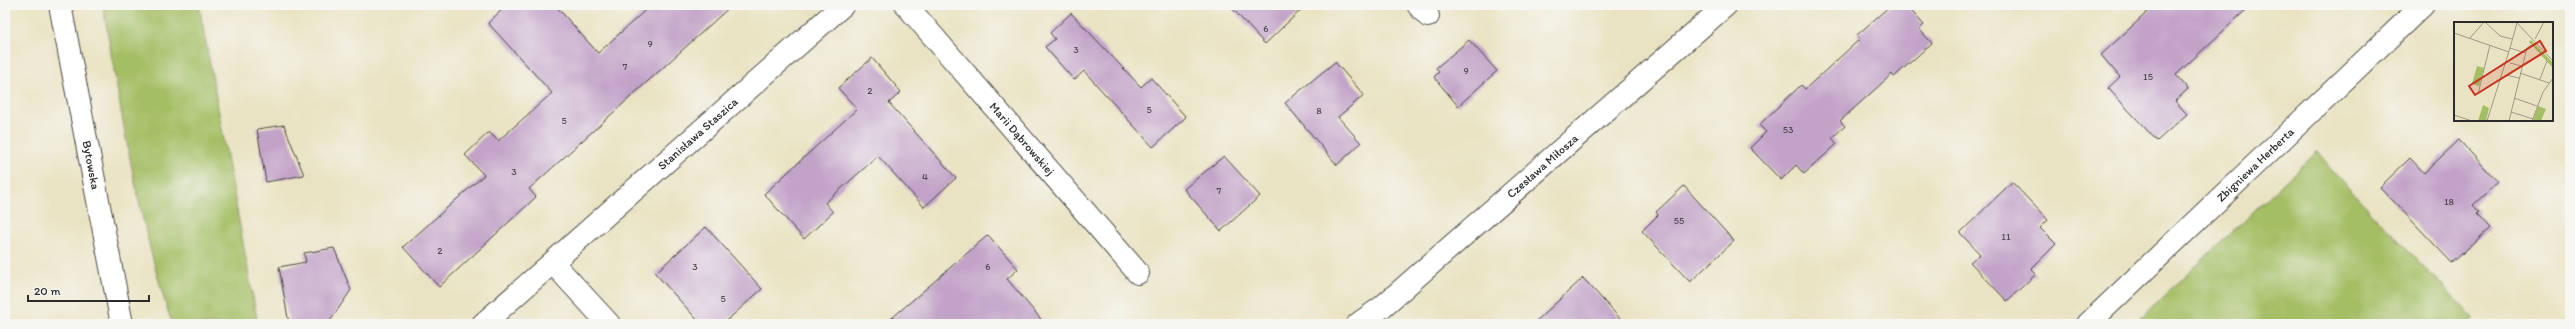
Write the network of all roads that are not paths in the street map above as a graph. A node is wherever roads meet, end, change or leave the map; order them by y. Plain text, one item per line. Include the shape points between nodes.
1 (60, 5) edge
2 (843, 5) edge
3 (906, 5) edge
4 (1726, 5) edge
5 (2423, 5) edge
6 (553, 263) junction
7 (1138, 274) dead end
8 (122, 324) edge
9 (483, 324) edge
10 (609, 324) edge
11 (1358, 324) edge
12 (2088, 324) edge

1 - 8 street, Bytowska
2 - 6 street, Stanisława Staszica
3 - 7 street, Marii Dąbrowskiej
4 - 11 street, Czesława Miłosza via 1382,308
5 - 12 street, Zbigniewa Herberta
6 - 9 street, Stanisława Staszica
6 - 10 street

